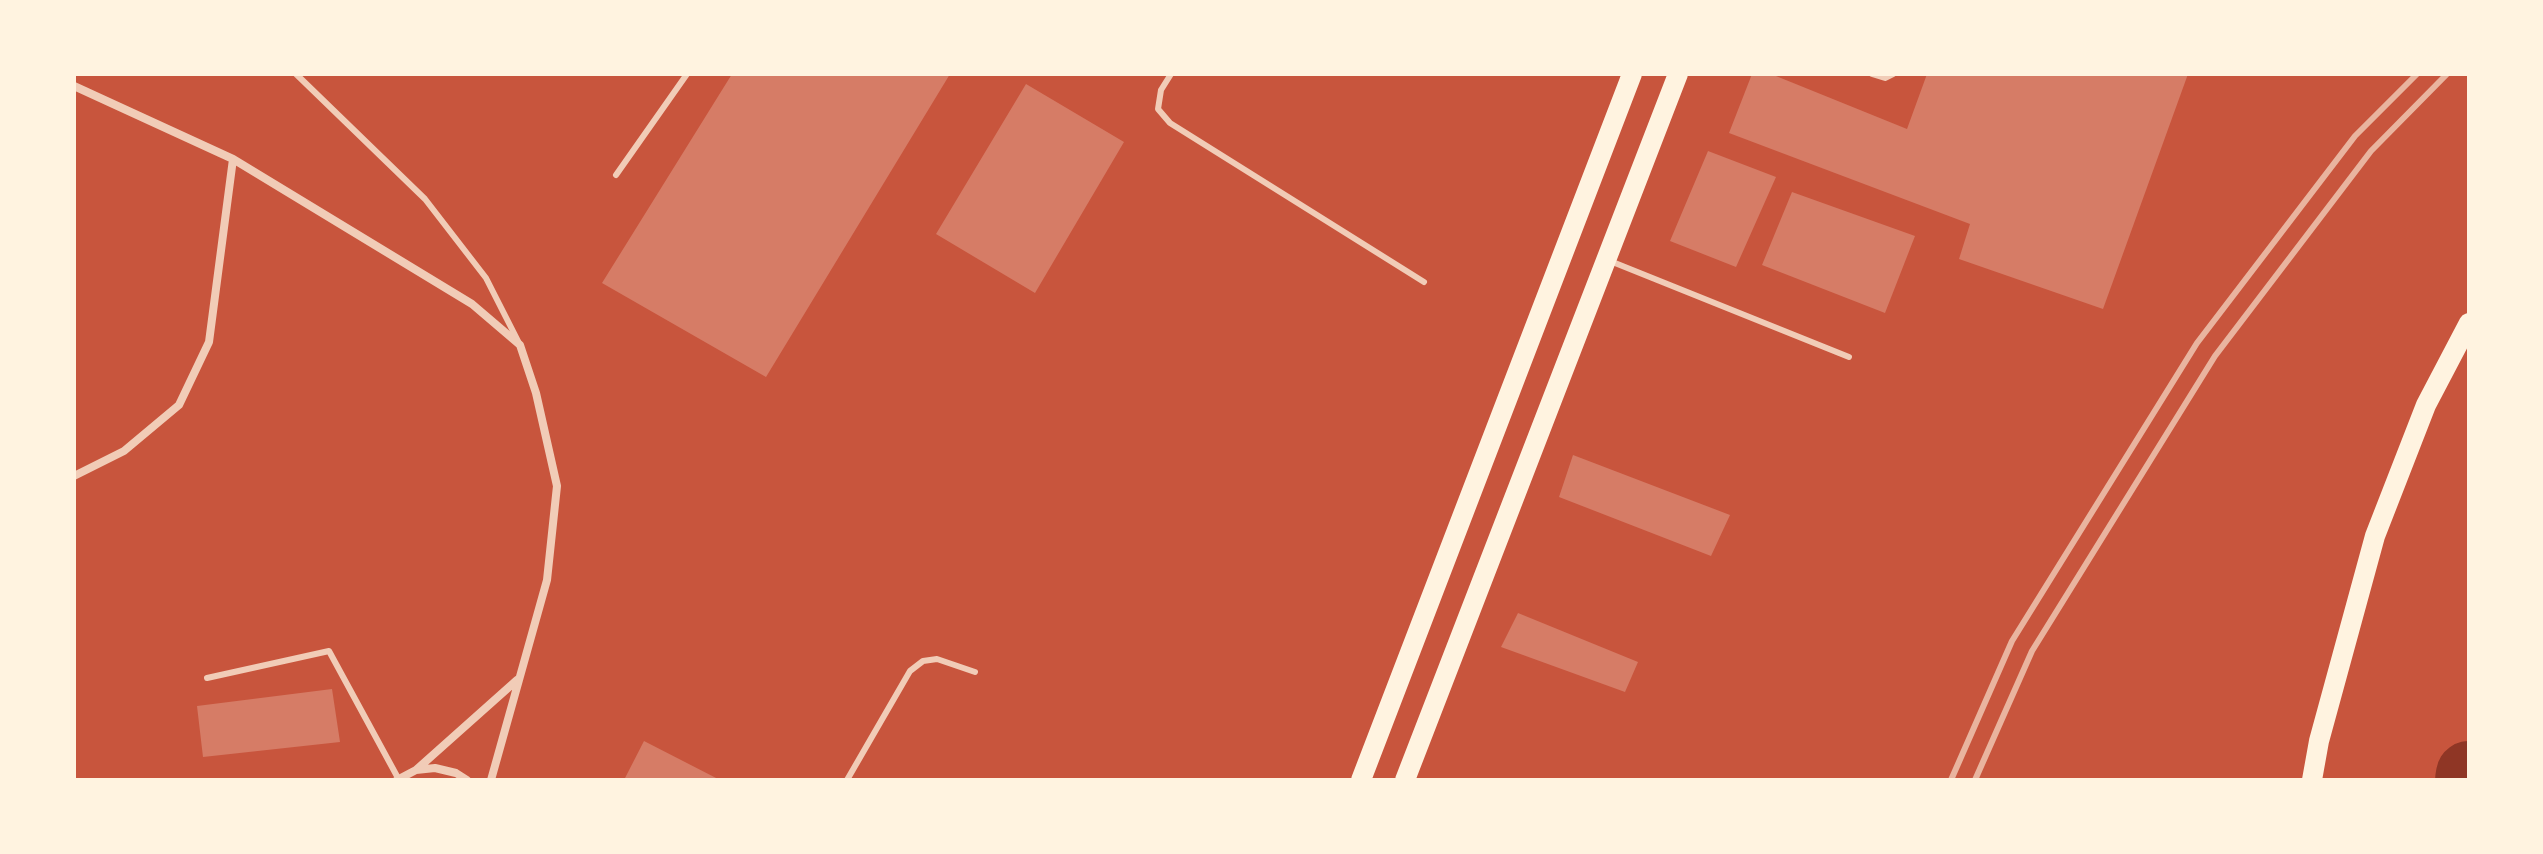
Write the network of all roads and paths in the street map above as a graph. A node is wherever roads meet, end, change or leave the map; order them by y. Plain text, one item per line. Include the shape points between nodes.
1 (296, 74) edge
2 (687, 74) edge
3 (1171, 74) edge
4 (1632, 74) edge
5 (1678, 74) edge
6 (1872, 74) edge
7 (1893, 74) edge
8 (74, 86) edge
9 (233, 159) junction
10 (616, 175) dead end
11 (1606, 259) junction
12 (1424, 282) dead end
13 (2469, 323) edge
14 (520, 345) junction
15 (1849, 357) dead end
16 (74, 476) edge
17 (975, 672) dead end
18 (207, 678) dead end
19 (517, 680) junction
20 (416, 770) junction
21 (398, 779) edge
22 (467, 780) edge
23 (491, 780) edge
24 (847, 780) edge
25 (1361, 780) edge
26 (1405, 780) edge
27 (2312, 780) edge

1 - 14 lane via 425,199 486,278
2 - 10 lane
3 - 12 lane via 1158,109 1170,123
4 - 25 main road
5 - 11 main road
6 - 7 lane
8 - 9 street
9 - 14 street via 472,304
9 - 16 street via 209,342 179,405 124,451
11 - 15 lane
11 - 26 main road
13 - 27 main road via 2426,405 2375,536
14 - 19 street via 557,486 547,580
17 - 24 lane via 937,659 910,671
18 - 21 lane via 329,651
19 - 20 street
19 - 23 street
20 - 21 street
20 - 22 street via 435,768

